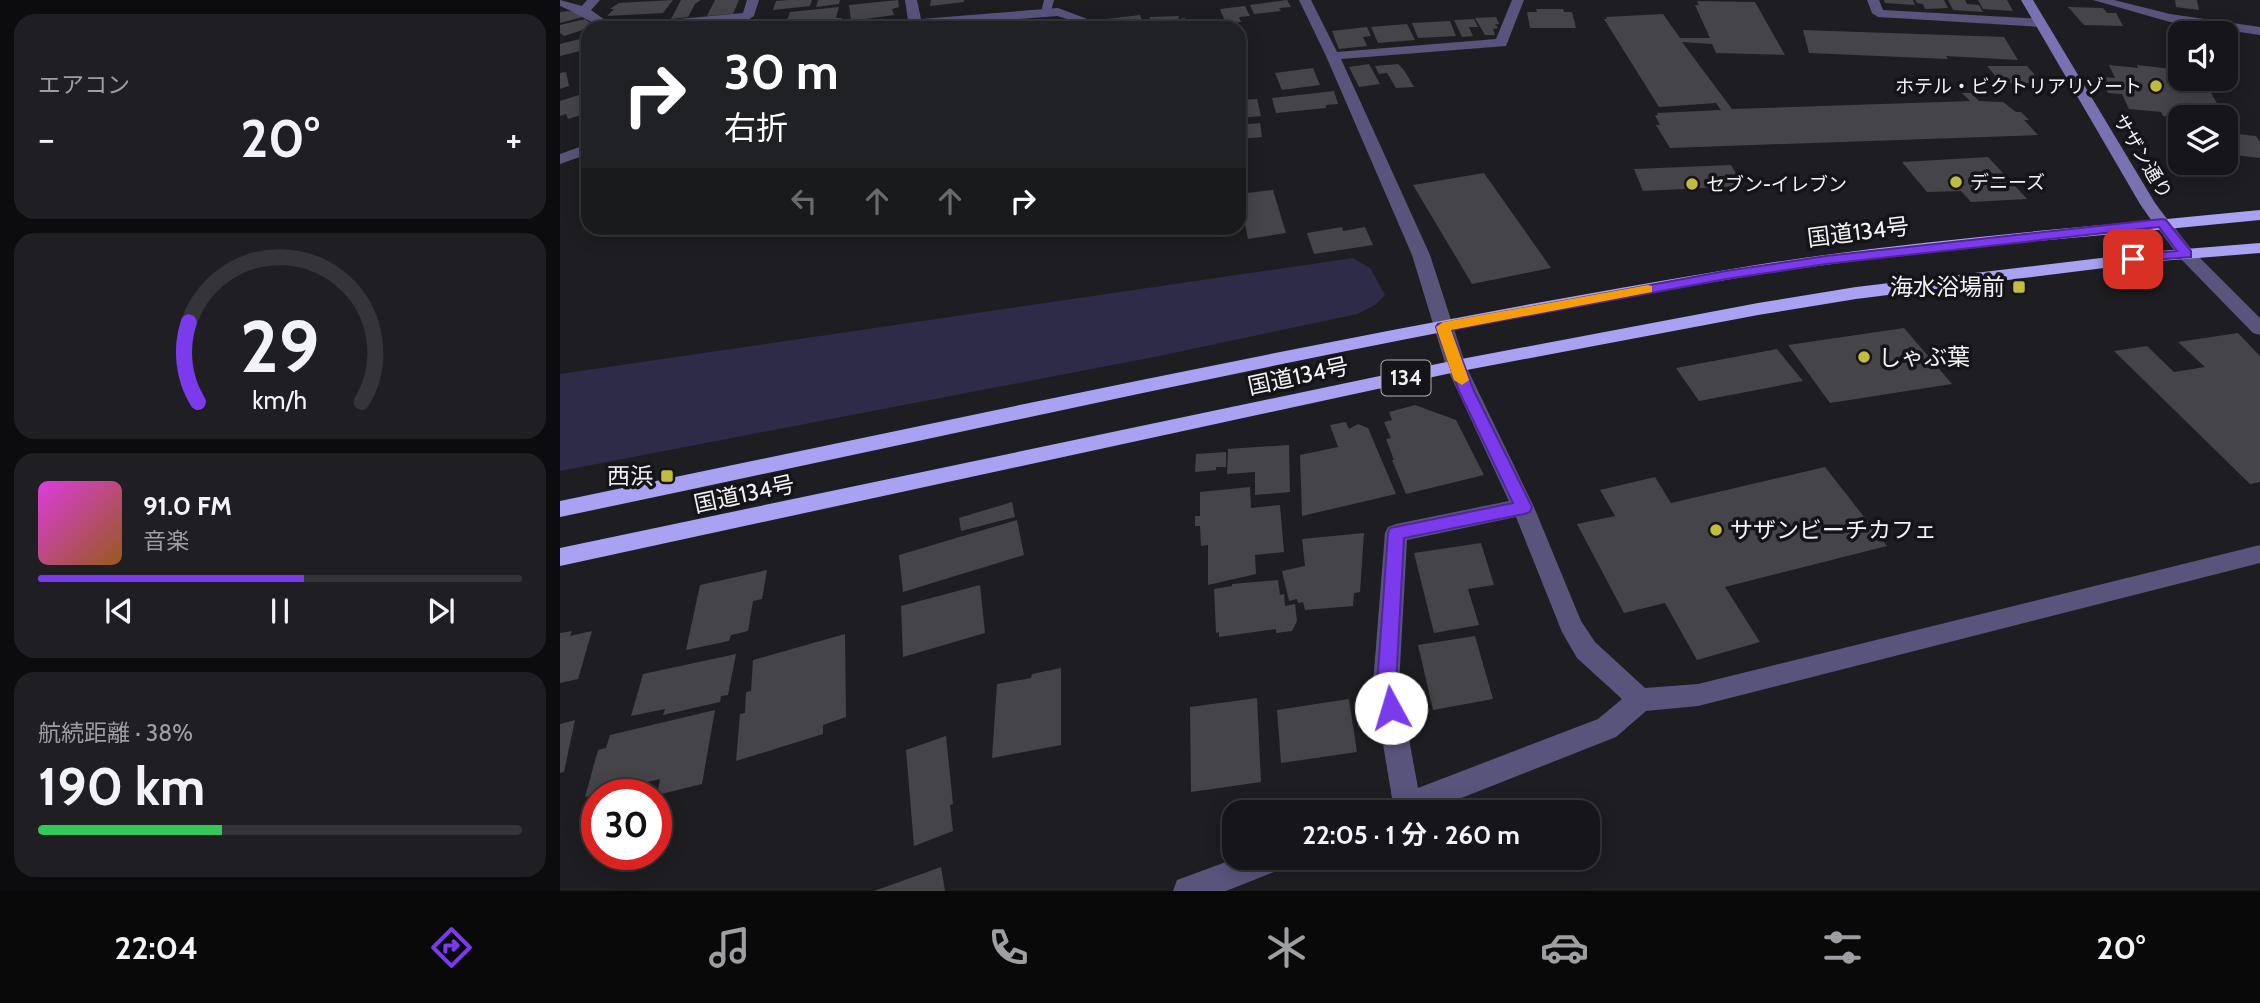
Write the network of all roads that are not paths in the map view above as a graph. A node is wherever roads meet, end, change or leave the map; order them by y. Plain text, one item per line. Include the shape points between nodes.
1 (594, 0) edge
2 (753, 0) edge
3 (911, 0) edge
4 (1305, 0) edge
5 (1518, 0) edge
6 (1873, 0) edge
7 (2027, 0) edge
8 (2099, 0) edge
9 (560, 2) edge
10 (1047, 6) edge
11 (584, 11) junction
12 (599, 21) edge
13 (697, 21) edge
14 (915, 21) edge
15 (931, 21) edge
16 (1084, 21) edge
17 (2041, 23) junction
18 (2260, 31) edge
19 (1333, 56) junction
20 (581, 152) edge
21 (560, 159) edge
22 (2260, 215) edge
23 (2162, 223) junction
24 (2260, 248) edge
25 (2186, 254) junction
26 (1443, 327) junction
27 (2260, 329) edge
28 (1456, 366) junction
29 (1524, 507) junction
30 (560, 509) edge
31 (2260, 554) edge
32 (560, 557) edge
33 (1640, 700) junction
34 (1398, 800) edge
35 (1422, 800) edge
36 (1243, 870) edge
37 (1188, 891) edge

1 - 11 street
2 - 13 street via 748,16
3 - 14 street
4 - 19 street
5 - 19 street via 1501,43
6 - 17 street via 1878,13
7 - 17 street, サザン通り
8 - 18 street via 2170,18
9 - 11 street
10 - 15 street
10 - 16 street
11 - 12 street
17 - 23 street, サザン通り
19 - 26 street via 1421,255
20 - 21 street
22 - 23 highway, 国道134号 / 134
23 - 25 street
23 - 26 highway, 国道134号 / 134 via 1814,262
24 - 25 highway, 国道134号 / 134
25 - 27 street
25 - 28 highway, 国道134号 / 134 via 1856,293
26 - 28 street
26 - 30 highway, 国道134号 / 134
28 - 29 street
28 - 32 highway, 国道134号 / 134
29 - 33 street via 1571,625 1586,650
29 - 34 street via 1396,533 1386,684
31 - 33 street via 1698,695
33 - 35 street via 1607,729
36 - 37 street

